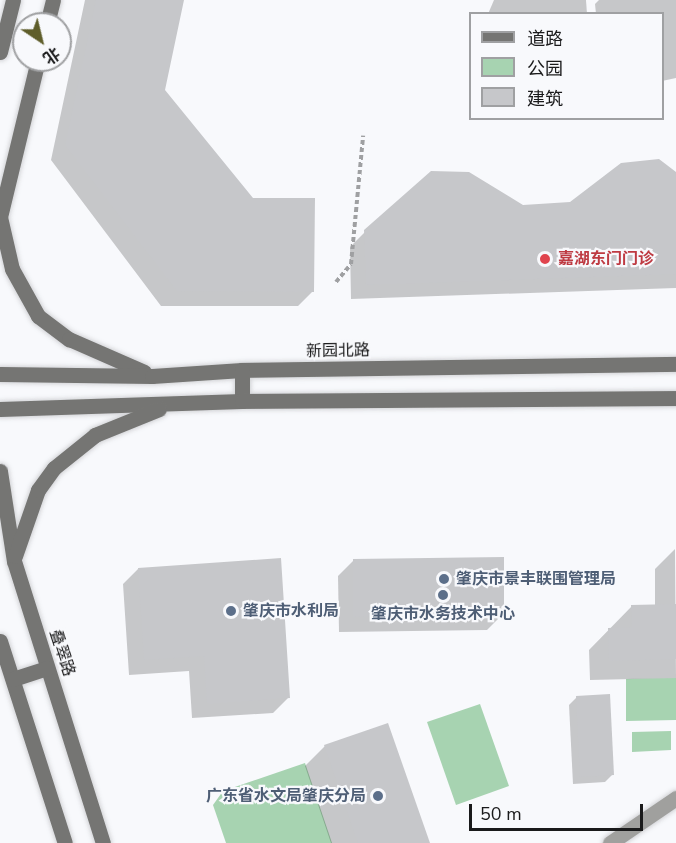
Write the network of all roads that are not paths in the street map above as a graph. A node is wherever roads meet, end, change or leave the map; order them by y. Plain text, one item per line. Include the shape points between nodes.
1 (13, 0) edge
2 (0, 52) edge
3 (35, 72) edge
4 (5, 175) edge
5 (0, 217) edge
6 (676, 364) edge
7 (242, 370) junction
8 (0, 374) edge
9 (152, 376) junction
10 (676, 398) edge
11 (242, 401) junction
12 (172, 405) junction
13 (0, 409) edge
14 (0, 471) edge
15 (14, 561) junction
16 (0, 641) edge
17 (47, 668) junction
18 (13, 679) junction
19 (676, 798) edge
20 (65, 843) edge
21 (103, 843) edge
22 (610, 843) edge

1 - 2 main road
3 - 4 main road
4 - 5 main road
5 - 9 main road via 12,269 38,316 69,339
6 - 7 main road, 新园北路
7 - 9 main road, 新园北路
7 - 11 main road
8 - 9 main road, 新园北路
10 - 11 main road
11 - 12 main road
12 - 13 main road
12 - 15 main road via 94,435 54,468 38,490
14 - 15 main road, 叠翠路
15 - 17 main road, 叠翠路
16 - 18 main road
17 - 18 main road
17 - 21 main road, 叠翠路
18 - 20 main road
19 - 22 street

